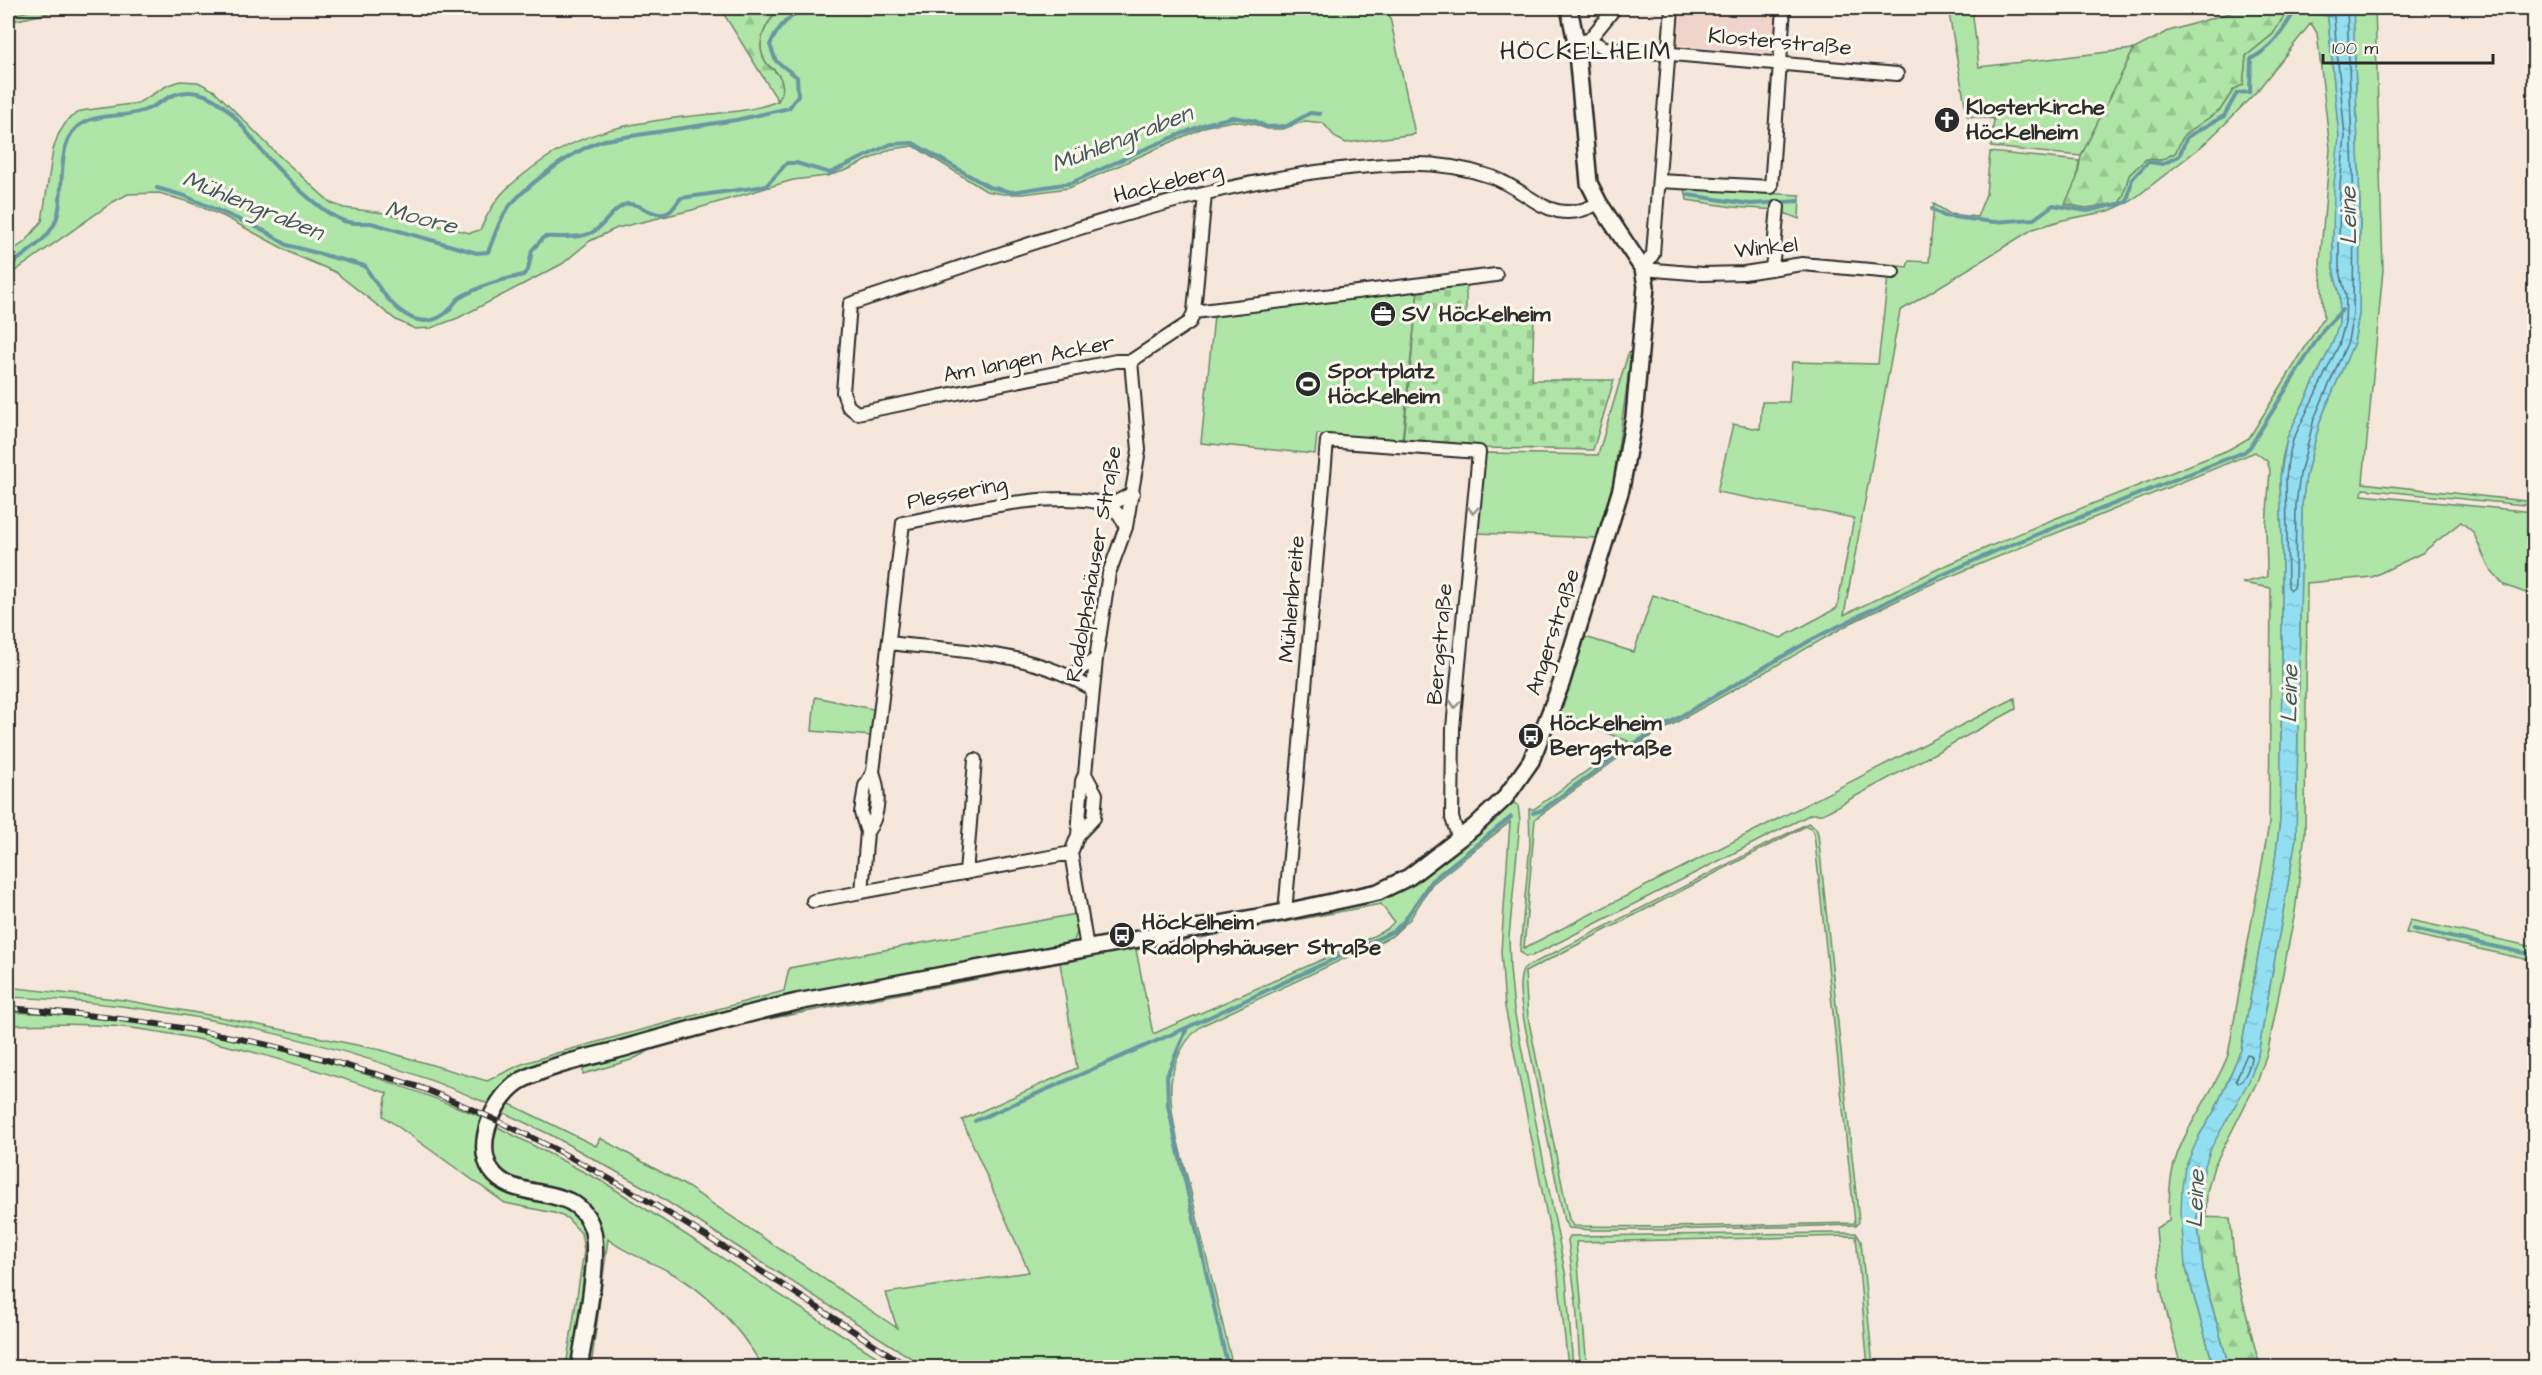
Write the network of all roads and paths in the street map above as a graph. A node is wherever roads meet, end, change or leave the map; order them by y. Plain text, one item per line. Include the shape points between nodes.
1 (1569, 8) edge
2 (1615, 8) edge
3 (1672, 8) edge
4 (1784, 8) edge
5 (1582, 41) junction
6 (1669, 53) junction
7 (1779, 63) junction
8 (1897, 74) dead end
9 (1659, 181) junction
10 (1205, 194) junction
11 (1599, 203) junction
12 (1778, 207) dead end
13 (1643, 269) junction
14 (1772, 269) junction
15 (1893, 272) dead end
16 (1496, 275) dead end
17 (1194, 312) junction
18 (1131, 361) junction
19 (848, 406) joint
20 (1479, 452) joint
21 (1133, 493) junction
22 (1108, 506) junction
23 (1126, 527) junction
24 (889, 643) junction
25 (1096, 660) junction
26 (1071, 675) junction
27 (1092, 690) junction
28 (975, 760) dead end
29 (1459, 839) junction
30 (1071, 853) junction
31 (966, 873) junction
32 (862, 892) junction
33 (813, 901) dead end
34 (1285, 912) junction
35 (1087, 948) junction
36 (579, 1368) edge

1 - 5 street, Angerstraße
2 - 5 street
3 - 6 street
4 - 7 street
5 - 6 street, Klosterstraße via 1605,48
5 - 11 street, Angerstraße via 1586,163 1589,183
6 - 7 street, Klosterstraße
6 - 9 street
7 - 8 street, Klosterstraße
7 - 9 street via 1771,188
9 - 13 street via 1653,254
10 - 11 street, Hackeberg via 1337,170 1425,164 1493,178 1558,212 1576,213
10 - 17 street
10 - 19 street, Hackeberg via 1119,216 850,304 843,392
11 - 13 street, Angerstraße
12 - 14 street
13 - 14 street, Winkel via 1703,274
13 - 29 street, Angerstraße via 1646,286 1641,354 1621,489 1561,684 1530,760 1515,784
14 - 15 street, Winkel via 1802,264
16 - 17 street
17 - 18 street, Am langen Acker via 1190,321
18 - 19 street, Am langen Acker via 857,413
18 - 21 street, Radolphshäuser Straße via 1139,450
20 -> 29 street, Bergstraße via 1453,728 1452,818
20 - 34 street, Mühlenbreite via 1327,441
21 - 22 street
21 - 23 street, Radolphshäuser Straße
22 - 23 street via 1119,514
22 - 24 street, Plessering via 1068,498 1009,503 903,523
23 - 25 street, Radolphshäuser Straße via 1109,573
24 - 26 street via 1002,656
24 - 32 street via 873,772 865,786 861,813 867,831
25 - 26 street
25 - 27 street, Radolphshäuser Straße
26 - 27 street
27 - 30 street, Radolphshäuser Straße via 1085,774 1096,794 1094,818 1078,835
28 - 31 street
29 - 34 street, Angerstraße via 1409,877 1378,892
30 - 31 street
30 - 35 street
31 - 32 street
32 - 33 street
34 - 35 street, Angerstraße
35 - 36 street, Angerstraße via 740,1015 554,1067 521,1081 502,1098 485,1138 485,1150 492,1172 500,1180 574,1204 592,1227 595,1251

